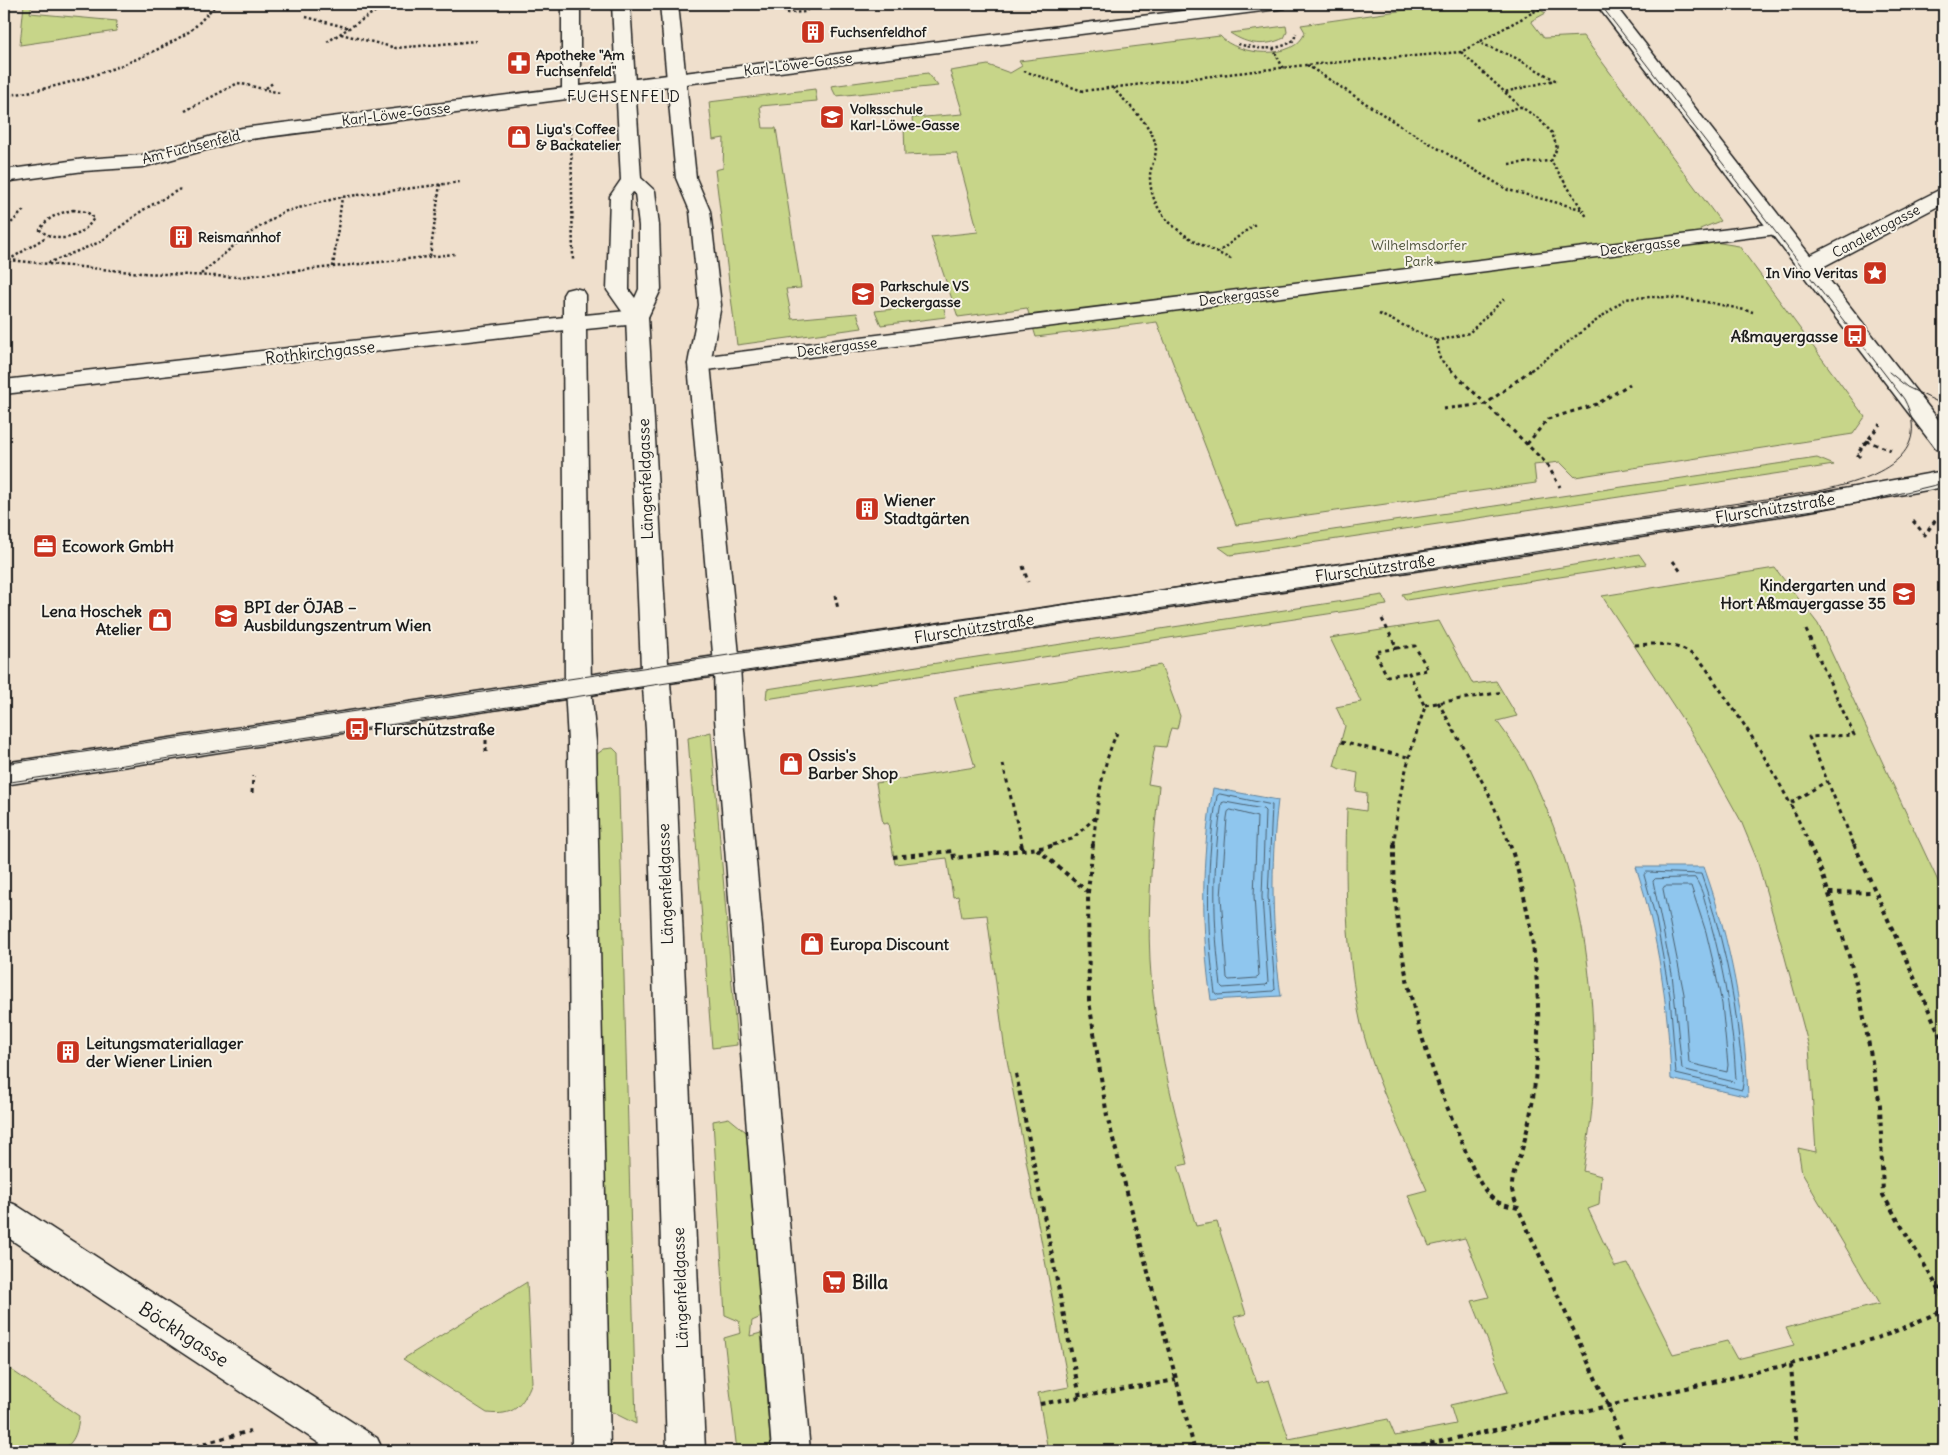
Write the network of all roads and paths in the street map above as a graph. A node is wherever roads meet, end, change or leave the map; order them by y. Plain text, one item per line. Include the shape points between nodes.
1 (217, 4) edge
2 (249, 4) edge
3 (387, 4) edge
4 (571, 4) edge
5 (621, 4) edge
6 (669, 4) edge
7 (785, 4) edge
8 (812, 4) edge
9 (1278, 4) edge
10 (1548, 4) edge
11 (1605, 4) edge
12 (255, 5) dead end
13 (306, 18) dead end
14 (350, 28) junction
15 (340, 34) junction
16 (476, 41) dead end
17 (327, 42) dead end
18 (1477, 42) junction
19 (956, 43) junction
20 (1272, 48) dead end
21 (1461, 52) junction
22 (1306, 64) junction
23 (1283, 68) junction
24 (677, 79) junction
25 (274, 82) dead end
26 (625, 86) junction
27 (265, 88) dead end
28 (1113, 88) junction
29 (571, 91) junction
30 (1505, 92) junction
31 (4, 96) edge
32 (1521, 107) junction
33 (1476, 120) dead end
34 (318, 124) joint
35 (1551, 161) junction
36 (1509, 164) dead end
37 (4, 176) edge
38 (631, 180) junction
39 (460, 182) dead end
40 (440, 184) junction
41 (186, 186) dead end
42 (1944, 195) edge
43 (342, 197) junction
44 (1581, 209) junction
45 (1592, 223) dead end
46 (4, 224) edge
47 (1255, 224) dead end
48 (8, 226) dead end
49 (1778, 228) junction
50 (46, 237) junction
51 (4, 246) edge
52 (1217, 253) junction
53 (455, 254) dead end
54 (430, 256) junction
55 (9, 260) junction
56 (1528, 260) junction
57 (4, 263) edge
58 (48, 263) junction
59 (1807, 266) junction
60 (333, 267) junction
61 (201, 274) junction
62 (1320, 286) junction
63 (1284, 291) junction
64 (574, 295) joint
65 (1753, 312) dead end
66 (637, 316) junction
67 (574, 323) junction
68 (1436, 341) junction
69 (699, 364) junction
70 (1630, 384) dead end
71 (4, 387) edge
72 (1486, 404) junction
73 (1443, 409) dead end
74 (1527, 444) junction
75 (1944, 444) edge
76 (1944, 478) edge
77 (1560, 487) dead end
78 (1940, 514) dead end
79 (1925, 535) dead end
80 (1382, 619) dead end
81 (1806, 630) dead end
82 (1636, 645) dead end
83 (1397, 648) junction
84 (727, 665) junction
85 (1409, 673) junction
86 (656, 675) junction
87 (578, 687) junction
88 (1503, 692) dead end
89 (1438, 702) junction
90 (1425, 704) junction
91 (1117, 733) dead end
92 (1341, 742) dead end
93 (1408, 757) junction
94 (1003, 764) dead end
95 (4, 774) edge
96 (1827, 781) junction
97 (1791, 803) junction
98 (1096, 817) junction
99 (1037, 849) junction
100 (1023, 850) junction
101 (893, 856) dead end
102 (1088, 892) junction
103 (1829, 892) junction
104 (1874, 892) junction
105 (1944, 1044) edge
106 (1016, 1074) dead end
107 (1518, 1208) junction
108 (4, 1216) edge
109 (1944, 1298) edge
110 (1944, 1310) edge
111 (1791, 1364) junction
112 (1176, 1380) junction
113 (1080, 1397) junction
114 (1040, 1404) dead end
115 (1608, 1406) junction
116 (308, 1415) junction
117 (178, 1451) edge
118 (364, 1451) edge
119 (592, 1451) edge
120 (686, 1451) edge
121 (791, 1451) edge
122 (1195, 1451) edge
123 (1395, 1451) edge
124 (1626, 1451) edge
125 (1797, 1451) edge

1 - 31 path via 188,32 134,60 44,90
2 - 12 path
3 - 14 path
4 - 29 street
5 - 26 street
6 - 24 street
7 - 8 path via 786,13 805,12
9 - 19 street, Karl-Löwe-Gasse
10 - 18 path
11 - 49 street
13 - 14 path
14 - 15 path
15 - 16 path via 396,48
15 - 17 path
18 - 21 path
18 - 30 path via 1514,57 1555,80
19 - 24 street, Karl-Löwe-Gasse
19 - 28 path via 1017,69 1083,91
20 - 23 path
21 - 22 path
21 - 30 path
22 - 23 path
22 - 44 path via 1399,125 1508,190
23 - 28 path
24 - 26 street, Karl-Löwe-Gasse
24 - 69 street via 686,178 700,211 710,305
25 - 27 path
26 - 29 street, Karl-Löwe-Gasse
26 - 38 street
28 - 52 path via 1154,139 1158,155 1149,178 1155,206 1169,224 1189,240
29 - 34 street, Karl-Löwe-Gasse
29 - 64 path
30 - 32 path
32 - 33 path
32 - 35 path via 1552,133 1557,148
34 - 37 street, Am Fuchsenfeld via 242,134 142,161
35 - 36 path
35 - 44 path
38 - 66 street via 620,196 618,290
38 - 66 street, Längenfeldgasse via 645,191 649,226 650,289
39 - 40 path
40 - 43 path
40 - 54 path
41 - 58 path via 143,210 100,242
42 - 59 street, Canalettogasse
43 - 60 path
43 - 61 path via 283,212 244,237
44 - 45 path
46 - 48 path
47 - 52 path
49 - 56 street, Deckergasse
49 - 59 street
50 - 50 path via 61,239 78,235 90,228 94,218 87,212 72,210 56,214 44,221 40,230
50 - 55 path
51 - 55 path
52 - 63 path via 1267,276
53 - 54 path
54 - 60 path
55 - 57 path
55 - 58 path
56 - 62 street, Deckergasse
56 - 68 path via 1517,286 1469,333
58 - 61 path via 141,273
59 - 75 street
60 - 61 path via 238,277
62 - 63 street, Deckergasse
62 - 68 path
63 - 69 street, Deckergasse
64 - 67 street
65 - 72 path via 1694,299 1648,294 1625,299
66 - 67 street, Rothkirchgasse
66 - 86 street, Längenfeldgasse
67 - 71 street, Rothkirchgasse
67 - 87 street
68 - 72 path via 1440,359
69 - 84 street
70 - 74 path via 1597,404 1548,419
72 - 73 path
72 - 74 path
74 - 77 path via 1547,464
76 - 84 street, Flurschützstraße via 1793,506
78 - 79 path
80 - 83 path
81 - 96 path via 1854,735 1809,737
82 - 97 path via 1668,644 1698,658 1743,722
83 - 85 path via 1415,646 1428,670
83 - 85 path via 1375,652 1387,676
84 - 86 street, Flurschützstraße
84 - 121 street
85 - 90 path
86 - 87 street, Flurschützstraße
86 - 120 street, Längenfeldgasse
87 - 95 street, Flurschützstraße
87 - 119 street via 582,742
88 - 89 path
89 - 90 path
89 - 107 path via 1496,807 1525,904 1536,974 1539,1025 1532,1106 1513,1179 1512,1191
90 - 93 path
91 - 98 path via 1111,746
92 - 93 path
93 - 107 path via 1398,801 1394,880 1411,1004 1431,1067 1479,1178 1492,1199
94 - 100 path
96 - 97 path
96 - 104 path
97 - 103 path
98 - 99 path via 1072,839
98 - 102 path
99 - 100 path
99 - 102 path
100 - 101 path via 954,858 952,851
102 - 112 path via 1089,1000 1107,1116
103 - 104 path
103 - 109 path via 1849,956 1874,1065 1880,1105 1883,1195
104 - 105 path
106 - 113 path
107 - 115 path
108 - 116 street, Böckhgasse
110 - 111 path via 1890,1334
111 - 115 path
111 - 125 path
112 - 113 path
112 - 122 path
113 - 114 path
115 - 123 path
115 - 124 path
116 - 117 path
116 - 118 street, Böckhgasse

